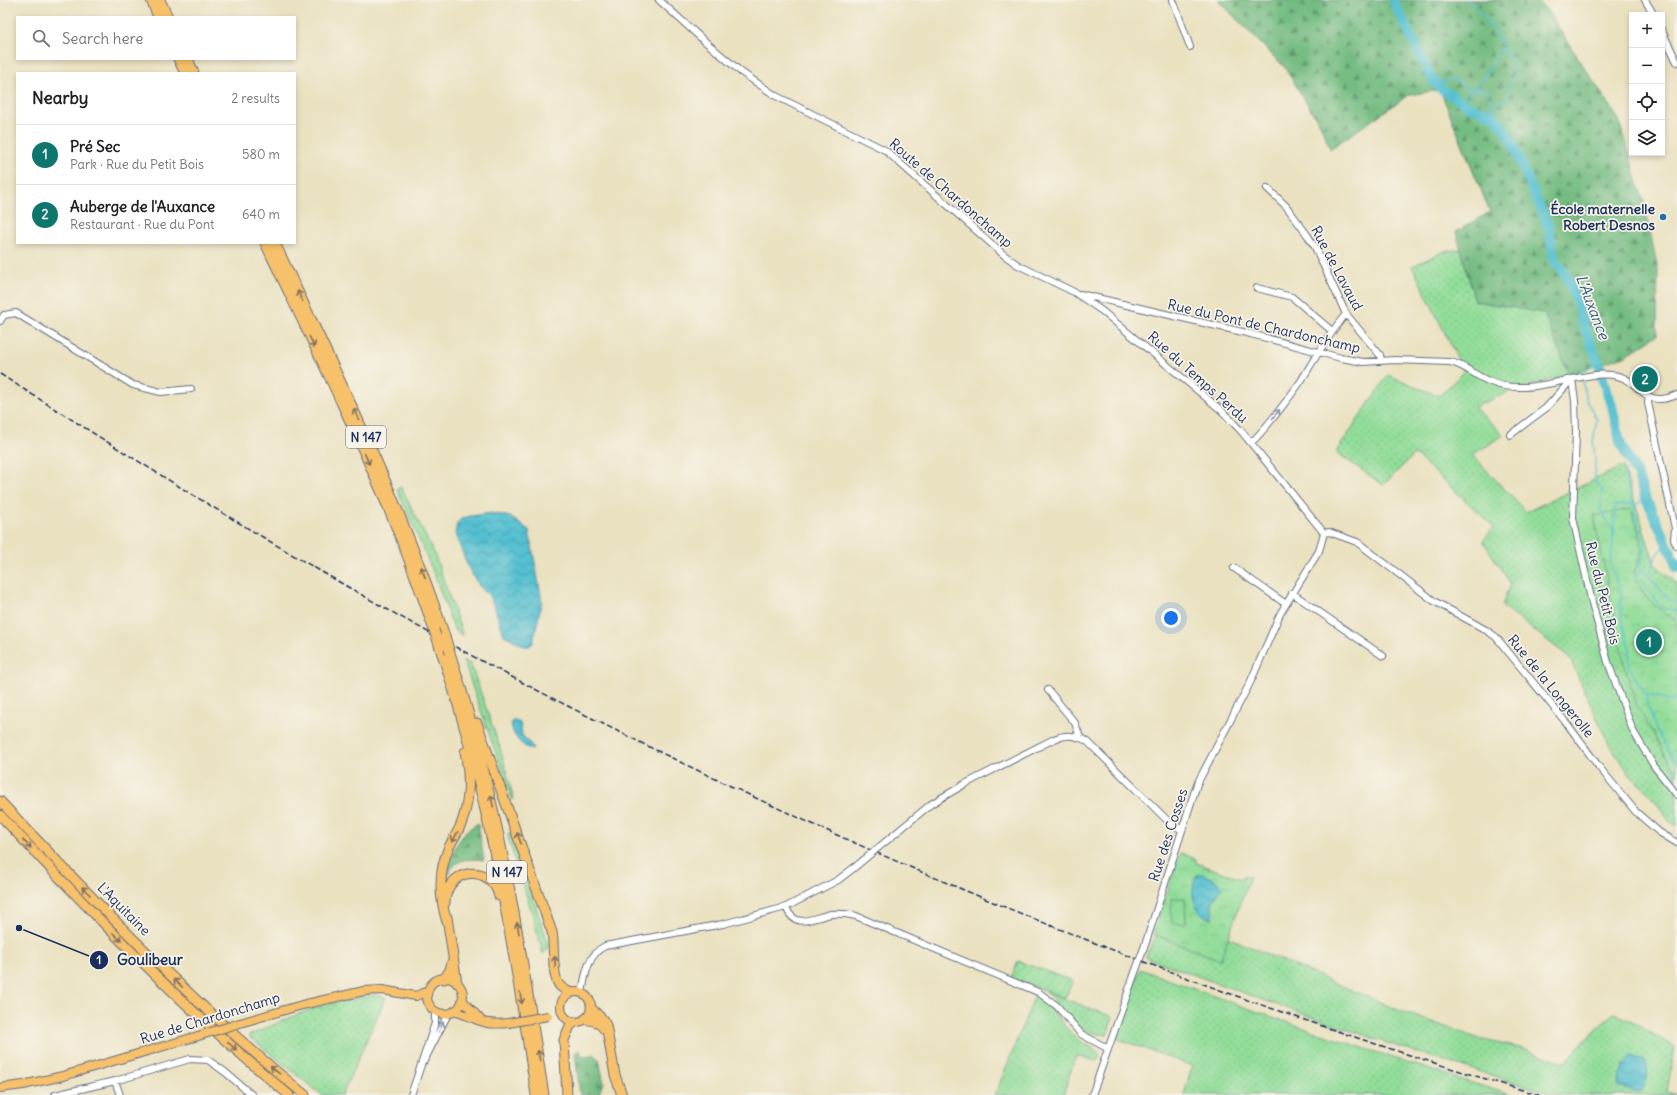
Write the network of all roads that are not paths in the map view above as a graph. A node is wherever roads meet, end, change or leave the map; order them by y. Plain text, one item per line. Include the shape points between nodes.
1 (151, 0) edge
2 (160, 0) edge
3 (659, 0) edge
4 (1173, 0) edge
5 (1645, 0) edge
6 (1652, 12) edge
7 (158, 16) edge
8 (168, 16) edge
9 (1665, 37) edge
10 (1190, 47) dead end
11 (178, 60) edge
12 (188, 60) edge
13 (1677, 62) edge
14 (184, 72) edge
15 (194, 72) edge
16 (1267, 188) dead end
17 (265, 244) edge
18 (275, 244) edge
19 (1257, 288) dead end
20 (1074, 292) junction
21 (1099, 299) junction
22 (1109, 301) junction
23 (1102, 310) junction
24 (1346, 314) junction
25 (1112, 318) junction
26 (0, 321) edge
27 (1332, 331) junction
28 (1318, 352) junction
29 (1381, 361) junction
30 (1573, 379) junction
31 (192, 389) dead end
32 (1677, 395) edge
33 (1649, 397) junction
34 (1510, 435) dead end
35 (1251, 443) junction
36 (1324, 533) junction
37 (1677, 546) edge
38 (1234, 568) dead end
39 (1292, 593) junction
40 (1286, 604) junction
41 (453, 654) junction
42 (1383, 656) dead end
43 (449, 676) junction
44 (1048, 690) dead end
45 (1080, 737) junction
46 (1677, 795) edge
47 (0, 801) edge
48 (0, 815) edge
49 (1181, 829) junction
50 (1677, 843) edge
51 (786, 907) junction
52 (447, 922) junction
53 (510, 932) junction
54 (453, 956) junction
55 (444, 979) junction
56 (457, 984) junction
57 (428, 991) junction
58 (571, 993) junction
59 (582, 993) junction
60 (406, 995) junction
61 (462, 1000) junction
62 (428, 1004) junction
63 (591, 1008) junction
64 (434, 1011) junction
65 (562, 1012) junction
66 (451, 1013) junction
67 (585, 1019) junction
68 (576, 1022) junction
69 (485, 1023) junction
70 (608, 1037) junction
71 (1107, 1048) junction
72 (422, 1066) junction
73 (115, 1081) junction
74 (0, 1088) edge
75 (55, 1095) edge
76 (120, 1095) edge
77 (252, 1095) edge
78 (289, 1095) edge
79 (305, 1095) edge
80 (411, 1095) edge
81 (536, 1095) edge
82 (544, 1095) edge
83 (567, 1095) edge
84 (622, 1095) edge
85 (1092, 1095) edge

1 - 7 highway
2 - 8 highway
3 - 20 street, Route de Chardonchamp via 742,72 776,96 885,150 1004,255 1018,265
4 - 10 street
5 - 6 street
9 - 13 street
11 - 14 highway
12 - 15 highway
16 - 24 street, Rue de Lavaud via 1286,206 1315,247
17 -> 43 highway, N 147, bridge via 382,495 416,578
41 -> 18 highway, N 147 via 442,614 432,597 405,526 362,427
19 - 27 street via 1292,297
20 - 21 street, Rue du Pont de Chardonchamp
20 - 23 street, Rue du Temps Perdu
21 - 22 street, Rue du Pont de Chardonchamp
21 - 23 street via 1097,306
22 - 25 street via 1107,310
22 - 28 street, Rue du Pont de Chardonchamp
23 - 25 street, Rue du Temps Perdu
24 - 27 street
24 - 29 street, Rue de Lavaud via 1380,356
25 - 35 street, Rue du Temps Perdu via 1221,410
26 - 31 street via 4,315 16,313 119,378 142,389 161,392
27 - 28 street
28 - 29 street, Rue du Pont de Chardonchamp via 1353,360
35 -> 28 street via 1278,412
29 - 30 street, Rue du Pont de Chardonchamp via 1450,362 1464,366 1490,382 1507,387 1534,387
30 - 33 street, Rue du Pont de Chardonchamp via 1615,375 1627,380
30 - 34 street via 1546,408
30 - 46 street, Rue du Petit Bois via 1576,433 1573,518 1592,603 1608,662 1633,731 1654,766
32 - 33 street via 1662,399
33 - 37 street via 1648,403
35 - 36 street, Rue du Temps Perdu
36 - 39 street, Rue des Cosses via 1319,551
36 - 50 street, Rue de la Longerolle via 1357,542 1434,601 1496,637 1636,812 1659,832
38 - 40 street
39 - 40 street, Rue des Cosses
39 - 42 street
40 - 49 street, Rue des Cosses via 1250,683 1197,784
58 -> 41 highway via 559,986 555,977 552,932
82 -> 41 highway, N 147 via 523,959 501,844
43 -> 52 highway via 469,782 463,819 448,849 442,870 440,891
43 - 53 highway, N 147 via 482,797
44 - 45 street via 1075,723
45 - 49 street via 1093,746 1170,824
45 - 51 street, bridge via 1067,735 1054,739 965,784 931,804 838,880
79 -> 47 highway, L'Aquitaine via 189,993 72,877
48 -> 78 highway, L'Aquitaine via 182,1001
49 - 71 street, Rue des Cosses, bridge via 1133,978
51 - 59 street via 710,927 605,946 593,954
51 - 71 street via 790,915 802,921 830,914 856,916 1038,992 1053,1003 1081,1034
52 - 53 highway via 446,895 449,887 463,875 479,874 490,880 497,888
52 - 54 highway
53 -> 81 highway, N 147
54 - 55 highway via 450,970
54 - 56 highway
55 - 56 main road
55 - 57 main road via 434,982
56 - 61 main road via 461,988
57 - 60 main road, Rue de Chardonchamp via 416,996
57 - 62 main road
58 - 59 main road
58 - 65 main road via 562,1002
59 - 63 main road via 589,999
60 - 62 main road
60 - 74 main road, Rue de Chardonchamp, bridge via 382,990 364,991 302,1005 63,1076
61 - 66 main road
61 - 69 main road
62 - 64 main road
63 - 67 main road
63 - 70 highway via 603,1020
64 - 66 main road
64 - 72 street via 434,1023
65 - 68 main road via 568,1019
65 - 69 main road, bridge via 508,1023
66 - 69 main road
72 -> 66 street
67 - 68 main road
67 - 70 highway via 602,1025
68 - 83 highway via 570,1026 564,1040
70 - 84 highway via 615,1075
71 - 85 street, Rue des Cosses
72 - 80 street
73 - 75 street
73 - 76 street
73 - 77 street via 190,1059 208,1060

